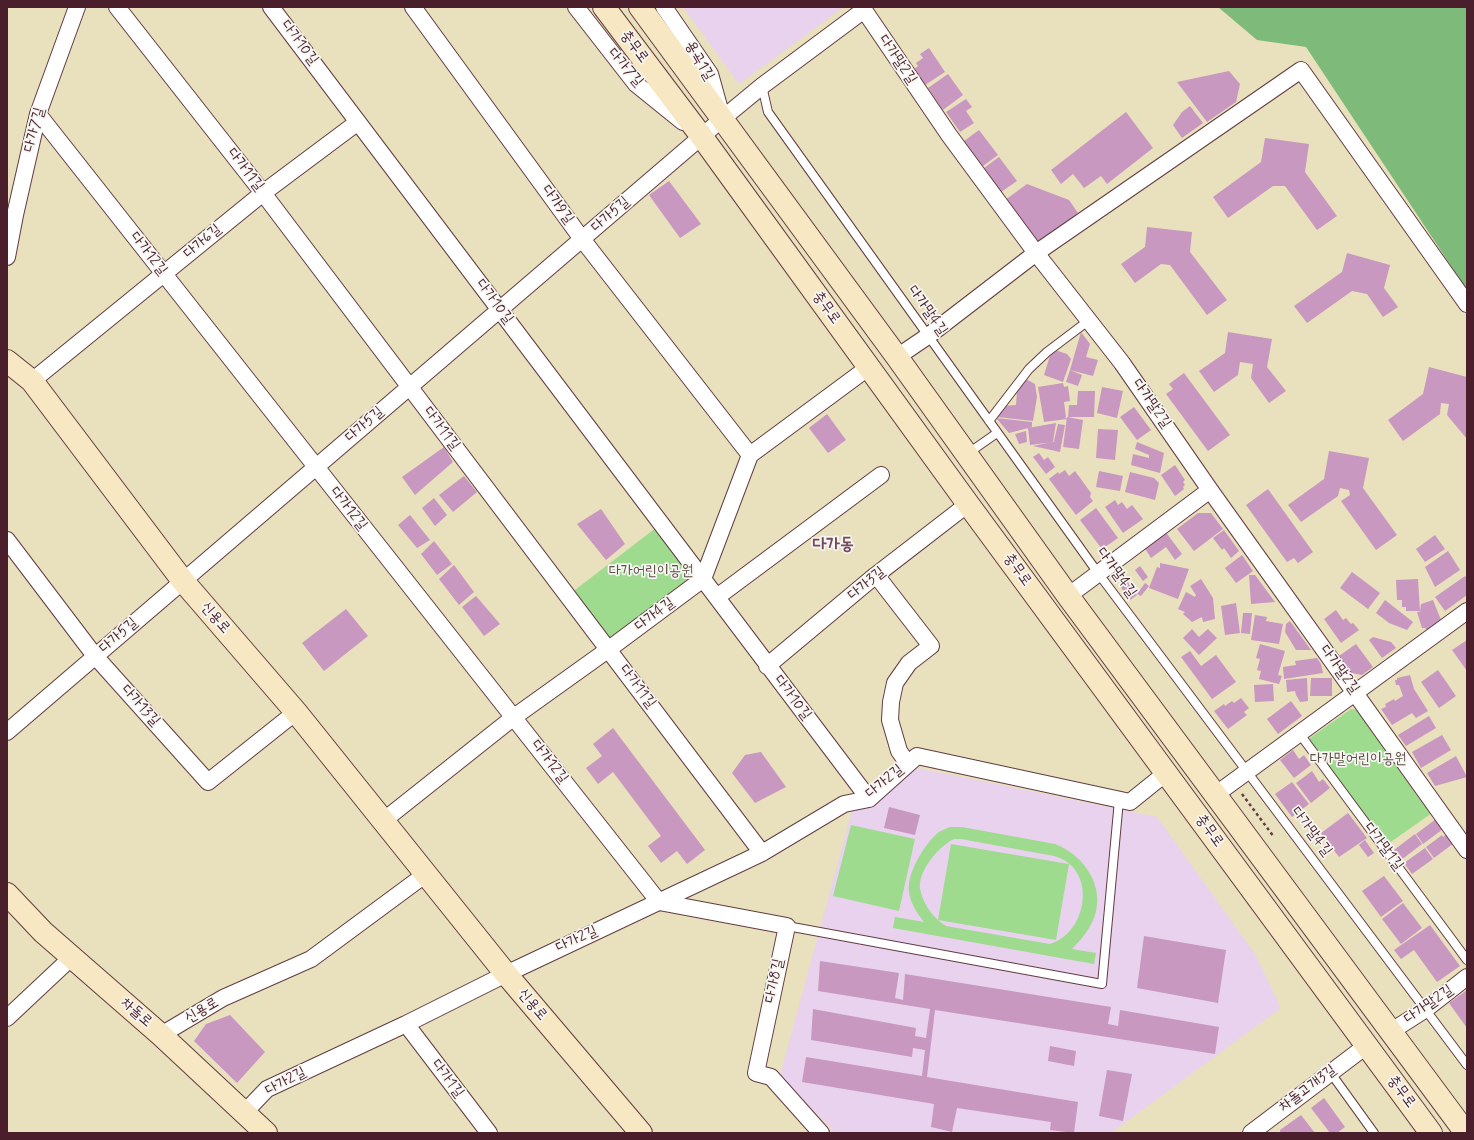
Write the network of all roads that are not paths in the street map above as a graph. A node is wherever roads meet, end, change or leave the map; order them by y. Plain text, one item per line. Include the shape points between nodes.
1 (77, 7) edge
2 (117, 7) edge
3 (271, 7) edge
4 (413, 7) edge
5 (576, 7) edge
6 (604, 7) edge
7 (640, 7) edge
8 (664, 7) edge
9 (762, 86) junction
10 (38, 114) junction
11 (722, 119) junction
12 (358, 122) junction
13 (702, 137) junction
14 (263, 193) junction
15 (582, 239) junction
16 (1036, 253) junction
17 (7, 257) edge
18 (164, 275) junction
19 (1467, 304) edge
20 (499, 310) junction
21 (1088, 321) junction
22 (928, 336) junction
23 (897, 357) junction
24 (7, 361) edge
25 (868, 367) junction
26 (32, 381) junction
27 (409, 387) junction
28 (989, 421) junction
29 (997, 433) junction
30 (750, 455) junction
31 (967, 455) junction
32 (315, 467) junction
33 (881, 475) dead end
34 (1210, 490) junction
35 (968, 504) junction
36 (7, 540) edge
37 (1098, 573) junction
38 (876, 575) junction
39 (703, 579) junction
40 (183, 581) junction
41 (1068, 596) junction
42 (717, 597) junction
43 (1467, 611) edge
44 (609, 649) junction
45 (95, 656) junction
46 (767, 666) junction
47 (1356, 693) junction
48 (296, 712) junction
49 (514, 717) junction
50 (7, 732) edge
51 (1299, 733) junction
52 (908, 764) junction
53 (1247, 771) junction
54 (1166, 773) junction
55 (1215, 795) junction
56 (869, 799) junction
57 (1119, 800) junction
58 (383, 821) junction
59 (1467, 850) edge
60 (762, 853) junction
61 (426, 874) junction
62 (7, 894) edge
63 (659, 902) junction
64 (786, 926) junction
65 (72, 957) junction
66 (1467, 960) edge
67 (506, 974) junction
68 (1467, 977) edge
69 (1426, 1009) junction
70 (7, 1018) edge
71 (406, 1024) junction
72 (1390, 1032) junction
73 (161, 1035) junction
74 (1366, 1046) junction
75 (1467, 1066) edge
76 (1330, 1072) junction
77 (244, 1113) junction
78 (1261, 1130) edge
79 (266, 1133) edge
80 (489, 1133) edge
81 (641, 1133) edge
82 (821, 1133) edge
83 (1374, 1133) edge
84 (1431, 1133) edge
85 (1466, 1133) edge

1 - 10 street, 다가7길
2 - 14 street, 다가11길
3 - 12 street, 다가10길
4 - 15 street, 다가9길
5 - 13 street, 다가7길 via 636,84
6 - 13 main road, 충무로
7 - 11 main road, 충무로
8 - 11 street, 용곡1길 via 710,74
9 - 11 street, 다가말2길
9 - 16 street, 다가말2길 via 864,10 949,135
9 - 22 lane, 다가말4길 via 768,112
10 - 17 street, 다가7길
10 - 18 street, 다가12길
11 - 13 street, 다가5길
11 - 23 main road, 충무로
12 - 14 street, 다가6길
12 - 20 street, 다가10길
13 - 15 street, 다가5길
13 - 25 main road, 충무로
14 - 18 street, 다가6길
14 - 27 street, 다가11길
15 - 20 street, 다가5길
15 - 30 street, 다가9길
16 - 19 street via 1301,70
16 - 21 street, 다가말2길
16 - 22 street
18 - 26 street, 다가6길
18 - 32 street, 다가12길
20 - 27 street, 다가5길
20 - 39 street, 다가10길
21 - 28 lane via 1042,356
21 - 34 street, 다가말2길 via 1122,363
22 - 23 street
22 - 28 lane, 다가말4길
23 - 31 main road, 충무로
24 - 26 main road, 신용로
25 - 30 street
25 - 35 main road, 충무로
26 - 40 main road, 신용로
27 - 32 street, 다가5길
27 - 44 street, 다가11길
28 - 29 lane, 다가말4길
29 - 31 lane
29 - 37 lane, 다가말4길
30 - 39 street
31 - 41 main road, 충무로
32 - 40 street, 다가5길
32 - 49 street, 다가12길
33 - 42 street
34 - 37 street
34 - 47 street, 다가말2길
35 - 38 street, 다가3길
35 - 54 main road, 충무로
36 - 45 street, 다가13길
37 - 41 street
37 - 53 lane, 다가말4길
38 - 46 street, 다가3길
38 - 52 street, 다가2길 via 931,646 909,663 895,683 890,702 890,720 899,751
39 - 42 street, 다가10길
39 - 44 street, 다가4길
40 - 45 street, 다가5길
40 - 48 main road, 신용로
41 - 55 main road, 충무로
42 - 46 street, 다가10길
43 - 47 street
44 - 49 street, 다가4길
44 - 60 street, 다가11길
45 - 48 street, 다가13길 via 208,782
45 - 50 street, 다가5길
46 - 56 street, 다가10길
47 - 51 street
47 - 59 street, 다가말2길
48 - 58 main road, 신용로
49 - 58 street, 다가4길
49 - 63 street, 다가12길
51 - 53 street
51 - 66 lane, 다가말1길
52 - 56 street, 다가2길
52 - 57 street, 다가2길 via 917,756
53 - 55 street
53 - 69 lane, 다가말4길
54 - 57 street, 다가2길 via 1130,802
54 - 74 main road, 충무로
55 - 72 main road, 충무로
56 - 60 street, 다가2길 via 844,804
57 - 64 lane via 1102,984
58 - 61 main road, 신용로
60 - 63 street, 다가2길
61 - 67 main road, 신용로
61 - 73 street, 신용로 via 311,958 223,998
62 - 65 main road, 차돌로 via 43,932
63 - 64 street
63 - 67 street, 다가2길
64 - 82 street, 다가8길 via 756,1073 771,1077
65 - 70 street
65 - 73 main road, 차돌로
67 - 71 street, 다가2길
67 - 81 main road, 신용로
68 - 69 street, 다가말2길
69 - 72 street, 다가말2길
69 - 75 lane, 다가말4길
71 - 77 street, 다가2길 via 267,1089
71 - 80 street, 다가1길
72 - 85 main road, 충무로
73 - 77 main road, 차돌로
74 - 76 street, 차돌고개3길
74 - 84 main road, 충무로
76 - 78 street, 차돌고개3길
76 - 83 lane
77 - 79 main road, 차돌로

